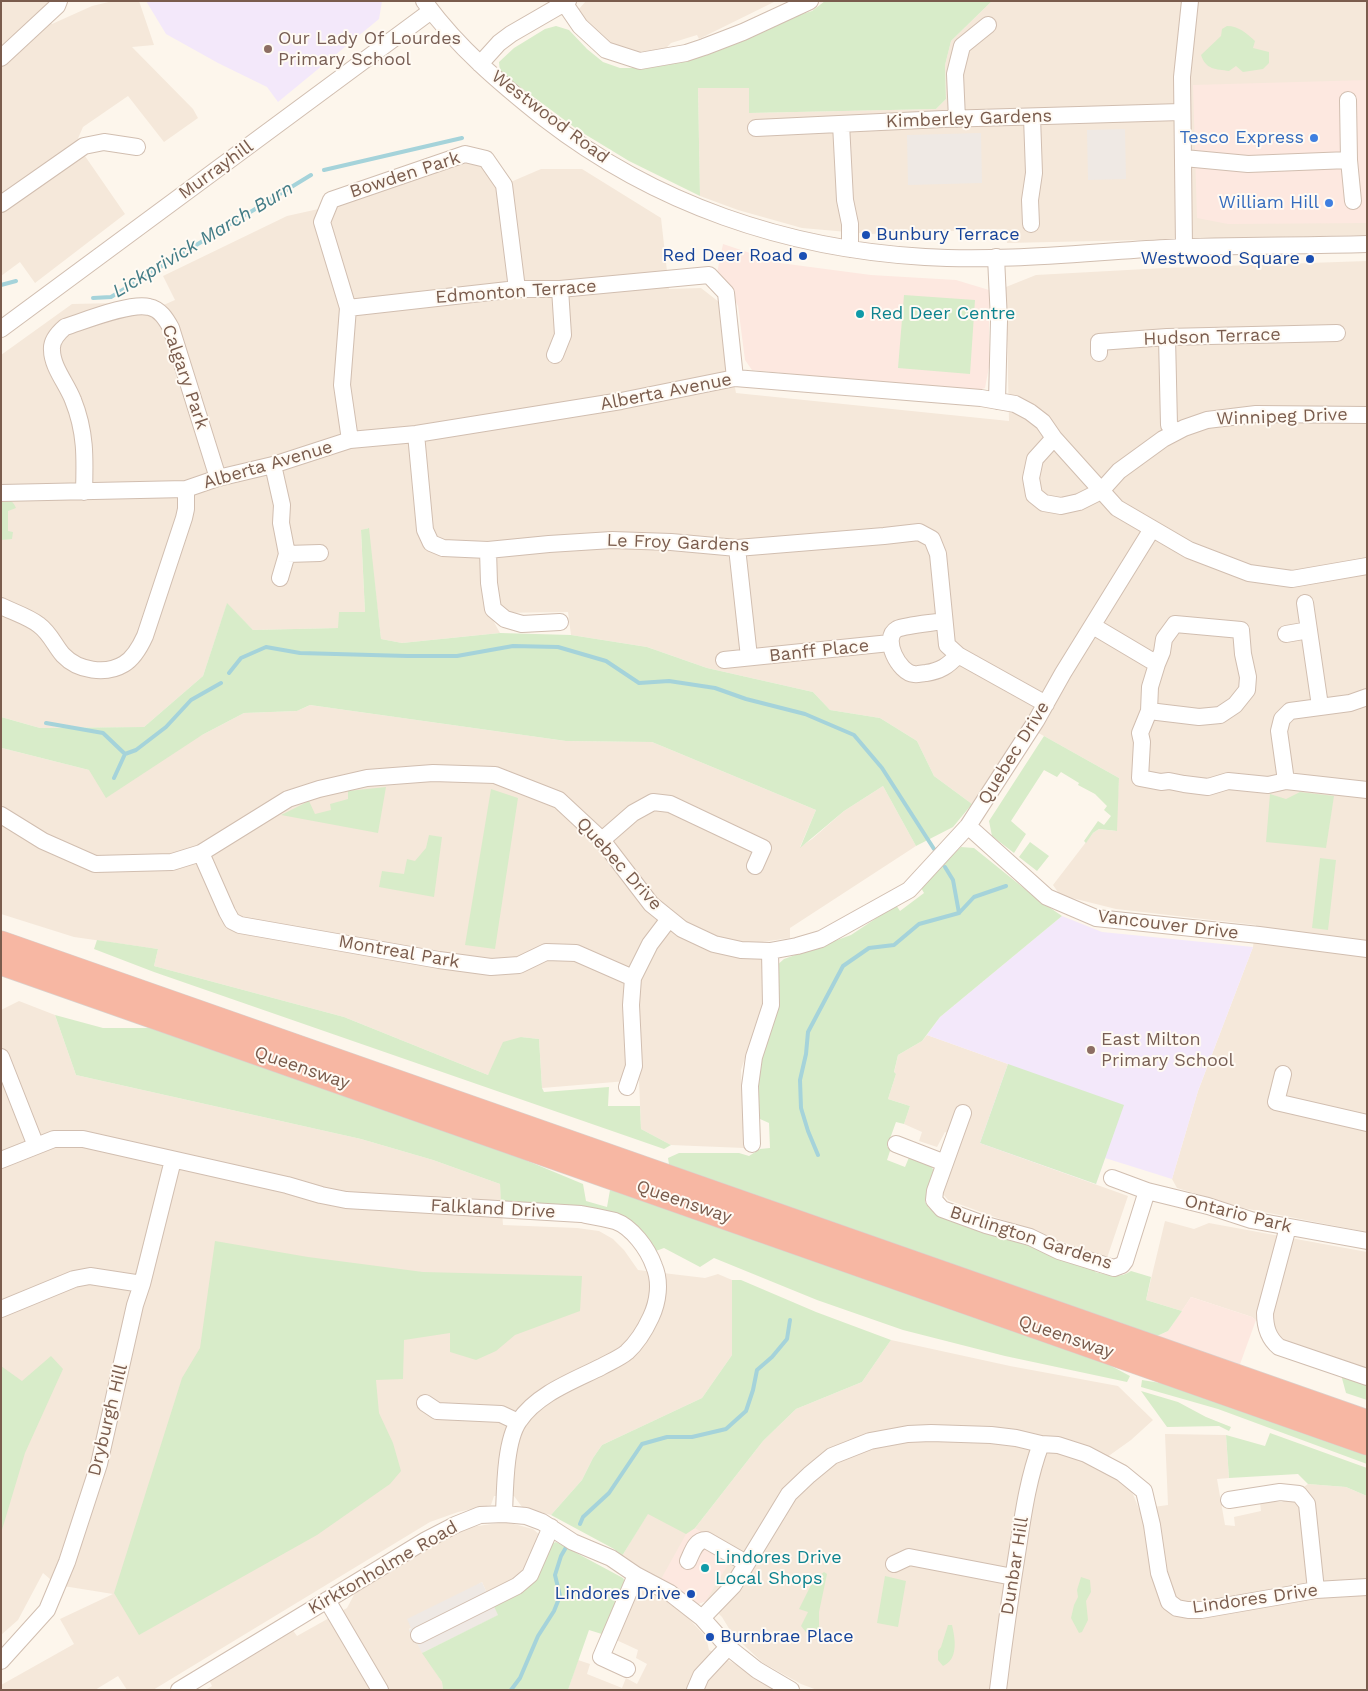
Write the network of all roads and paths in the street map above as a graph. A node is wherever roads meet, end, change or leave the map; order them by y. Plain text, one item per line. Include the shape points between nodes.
1 (59, 1) edge
2 (810, 1) edge
3 (1190, 1) edge
4 (566, 3) edge
5 (427, 6) edge
6 (988, 25) dead end
7 (1, 58) edge
8 (480, 64) junction
9 (1348, 100) dead end
10 (1181, 112) junction
11 (1032, 117) junction
12 (957, 119) junction
13 (841, 124) junction
14 (756, 128) dead end
15 (137, 146) dead end
16 (1184, 158) junction
17 (1349, 160) junction
18 (1353, 201) dead end
19 (1, 204) edge
20 (1031, 224) dead end
21 (1367, 244) edge
22 (1184, 247) junction
23 (850, 249) junction
24 (996, 257) junction
25 (517, 289) junction
26 (560, 289) junction
27 (348, 308) junction
28 (1, 329) edge
29 (1337, 333) dead end
30 (1167, 337) junction
31 (1099, 353) dead end
32 (555, 355) dead end
33 (735, 378) junction
34 (997, 401) junction
35 (1367, 415) edge
36 (1176, 432) junction
37 (416, 434) junction
38 (1054, 438) junction
39 (350, 440) junction
40 (273, 465) junction
41 (218, 478) junction
42 (186, 489) junction
43 (1101, 491) junction
44 (84, 492) junction
45 (1, 494) edge
46 (1152, 529) junction
47 (736, 548) junction
48 (488, 550) junction
49 (320, 553) dead end
50 (287, 554) junction
51 (1367, 566) edge
52 (280, 578) dead end
53 (1306, 604) dead end
54 (1, 606) edge
55 (943, 621) junction
56 (560, 622) dead end
57 (1093, 626) junction
58 (1309, 630) junction
59 (1286, 634) dead end
60 (890, 643) junction
61 (958, 655) junction
62 (749, 658) junction
63 (724, 660) dead end
64 (1157, 664) junction
65 (1367, 697) edge
66 (1046, 704) junction
67 (1320, 706) junction
68 (1149, 711) junction
69 (1286, 781) junction
70 (1367, 790) edge
71 (1, 815) edge
72 (968, 826) junction
73 (602, 840) junction
74 (201, 853) junction
75 (755, 866) dead end
76 (670, 919) junction
77 (1, 943) edge
78 (1367, 949) edge
79 (770, 951) junction
80 (1, 963) edge
81 (633, 978) junction
82 (1, 1057) edge
83 (1283, 1074) dead end
84 (627, 1087) dead end
85 (963, 1113) dead end
86 (1367, 1123) edge
87 (752, 1144) dead end
88 (896, 1144) dead end
89 (36, 1146) junction
90 (1, 1160) edge
91 (173, 1160) junction
92 (945, 1163) junction
93 (1112, 1178) dead end
94 (1147, 1191) junction
95 (1288, 1227) junction
96 (1367, 1242) edge
97 (142, 1284) junction
98 (1, 1309) edge
99 (1367, 1377) edge
100 (425, 1403) dead end
101 (518, 1422) junction
102 (1367, 1422) edge
103 (1367, 1443) edge
104 (1041, 1444) junction
105 (1229, 1500) dead end
106 (504, 1514) junction
107 (551, 1527) junction
108 (688, 1562) dead end
109 (746, 1563) junction
110 (894, 1564) dead end
111 (636, 1575) junction
112 (1013, 1577) junction
113 (1367, 1587) edge
114 (1316, 1590) junction
115 (327, 1600) junction
116 (702, 1618) junction
117 (419, 1635) dead end
118 (728, 1647) junction
119 (1, 1661) edge
120 (627, 1668) dead end
121 (179, 1690) edge
122 (380, 1690) edge
123 (695, 1690) edge
124 (791, 1690) edge
125 (998, 1690) edge

1 - 7 street
2 - 4 street via 704,47 640,61 606,50 580,26
3 - 10 street
4 - 8 street via 511,34
5 - 8 street, Westwood Road
5 - 28 street, Murrayhill
6 - 12 street via 962,46 955,74
8 - 23 street, Westwood Road via 556,128 638,180 740,223 784,236
9 - 17 street
10 - 11 street, Kimberley Gardens
10 - 16 street
11 - 12 street, Kimberley Gardens
11 - 20 street via 1034,173
12 - 13 street, Kimberley Gardens
13 - 14 street, Kimberley Gardens
13 - 23 street
15 - 19 street via 104,142 84,146
16 - 17 street via 1248,164
16 - 22 street
17 - 18 street
21 - 22 street, Westwood Road
22 - 24 street, Westwood Road
23 - 24 street, Westwood Road via 925,257
24 - 34 street via 999,321
25 - 26 street, Edmonton Terrace
25 - 27 street, Edmonton Terrace
25 - 27 street, Bowden Park via 504,186 486,159 465,154 331,200 322,222
26 - 32 street via 563,335
26 - 33 street, Edmonton Terrace via 709,275 726,293
27 - 39 street via 342,385
29 - 30 street, Hudson Terrace
30 - 31 street, Hudson Terrace via 1099,342
30 - 36 street via 1169,425
33 - 34 street, Alberta Avenue
33 - 37 street, Alberta Avenue via 621,401
34 - 38 street, Alberta Avenue via 1015,404 1030,412 1043,422
35 - 36 street, Winnipeg Drive via 1256,414 1207,420
36 - 43 street, Winnipeg Drive via 1119,471
37 - 39 street, Alberta Avenue
37 - 48 street, Le Froy Gardens via 425,530 431,543 444,548
38 - 43 street, Alberta Avenue
38 - 43 street via 1035,459 1034,494 1044,503 1061,506 1079,502
39 - 40 street, Alberta Avenue
40 - 41 street, Alberta Avenue
40 - 50 street via 282,505 281,523
41 - 42 street, Alberta Avenue
41 - 44 street, Calgary Park via 171,328 158,311 142,306 65,327 58,333 51,349 81,427 85,452
42 - 44 street, Alberta Avenue
42 - 54 street via 184,518 148,628 141,644 124,664 98,670 74,664 39,625
43 - 46 street, Alberta Avenue via 1117,508
44 - 45 street, Alberta Avenue
46 - 51 street, Alberta Avenue via 1189,550 1259,574 1292,579
46 - 57 street, Quebec Drive
47 - 48 street, Le Froy Gardens via 612,540
47 - 55 street, Le Froy Gardens via 919,532 932,539 938,554
47 - 62 street, Banff Place
48 - 56 street via 493,608 505,619 522,624
49 - 50 street
50 - 52 street
53 - 58 street
55 - 60 street, Banff Place via 898,629 891,635
55 - 61 street, Le Froy Gardens via 946,645
57 - 64 street
57 - 66 street, Quebec Drive
58 - 59 street
58 - 67 street
60 - 61 street, Banff Place via 903,669 913,674 938,671
60 - 62 street, Banff Place
61 - 66 street, Le Froy Gardens
62 - 63 street, Banff Place
64 - 68 street via 1150,687
64 - 68 street via 1164,639 1175,624 1241,630 1247,690 1235,705 1220,715 1199,717
65 - 67 street
66 - 72 street, Quebec Drive
67 - 69 street via 1290,711 1282,719 1279,731
68 - 69 street via 1140,732 1140,778 1208,787 1228,781 1268,785
69 - 70 street
71 - 74 street, Quebec Drive via 43,841 95,864 172,862
72 - 78 street, Vancouver Drive via 1047,896 1096,918
72 - 79 street, Quebec Drive via 909,890 821,939
73 - 74 street, Quebec Drive via 559,800 495,775 433,774 367,778 288,799
73 - 75 street via 633,813 653,802 670,804 763,848
73 - 76 street, Quebec Drive via 651,904
74 - 81 street, Montreal Park via 229,916 240,925 491,967 518,965 546,952 576,953
76 - 79 street, Quebec Drive via 682,929 714,944 741,950
76 - 81 street via 650,944
77 - 102 highway, Queensway
79 - 87 street via 771,1005 754,1057 750,1086
80 - 103 highway, Queensway
81 - 84 street via 634,1066
82 - 89 street
83 - 86 street via 1276,1102
85 - 92 street, Burlington Gardens
88 - 92 street
89 - 90 street, Falkland Drive
89 - 91 street, Falkland Drive via 54,1139 83,1139
91 - 97 street, Dryburgh Hill
91 - 101 street, Falkland Drive via 346,1200 581,1214 617,1222 638,1238 648,1252 658,1287 656,1308 645,1330 627,1352 551,1393 532,1406
92 - 94 street, Burlington Gardens via 934,1200 942,1209 1114,1268 1124,1261
93 - 94 street, Ontario Park
94 - 95 street, Ontario Park
95 - 96 street, Ontario Park
95 - 99 street via 1265,1314 1265,1327 1273,1343
97 - 98 street via 90,1276 74,1279
97 - 119 street, Dryburgh Hill via 99,1464 67,1562 47,1610
100 - 101 street via 437,1411 501,1414
101 - 106 street, Falkland Drive via 505,1482
104 - 109 street, Lindores Drive via 991,1435 908,1434 870,1441 832,1456 789,1494
104 - 112 street, Dunbar Hill via 1032,1468
104 - 114 street, Lindores Drive via 1058,1445 1086,1454 1122,1473 1144,1491 1159,1573 1169,1602 1177,1608 1201,1610
105 - 114 street via 1280,1492 1298,1494 1307,1504
106 - 107 street, Kirktonholme Road via 526,1516
106 - 115 street, Kirktonholme Road via 480,1516 455,1525
107 - 111 street, Kirktonholme Road via 572,1542 611,1558
107 - 117 street via 530,1575 517,1586
108 - 109 street via 698,1542 706,1540
109 - 116 street, Lindores Drive via 734,1586
110 - 112 street via 909,1557
111 - 116 street, Kirktonholme Road via 670,1592
111 - 120 street via 601,1657
112 - 125 street, Dunbar Hill
113 - 114 street, Lindores Drive
115 - 121 street, Kirktonholme Road
115 - 122 street
116 - 118 street, Kirktonholme Road
118 - 123 street via 702,1676
118 - 124 street, Kirktonholme Road via 757,1670

